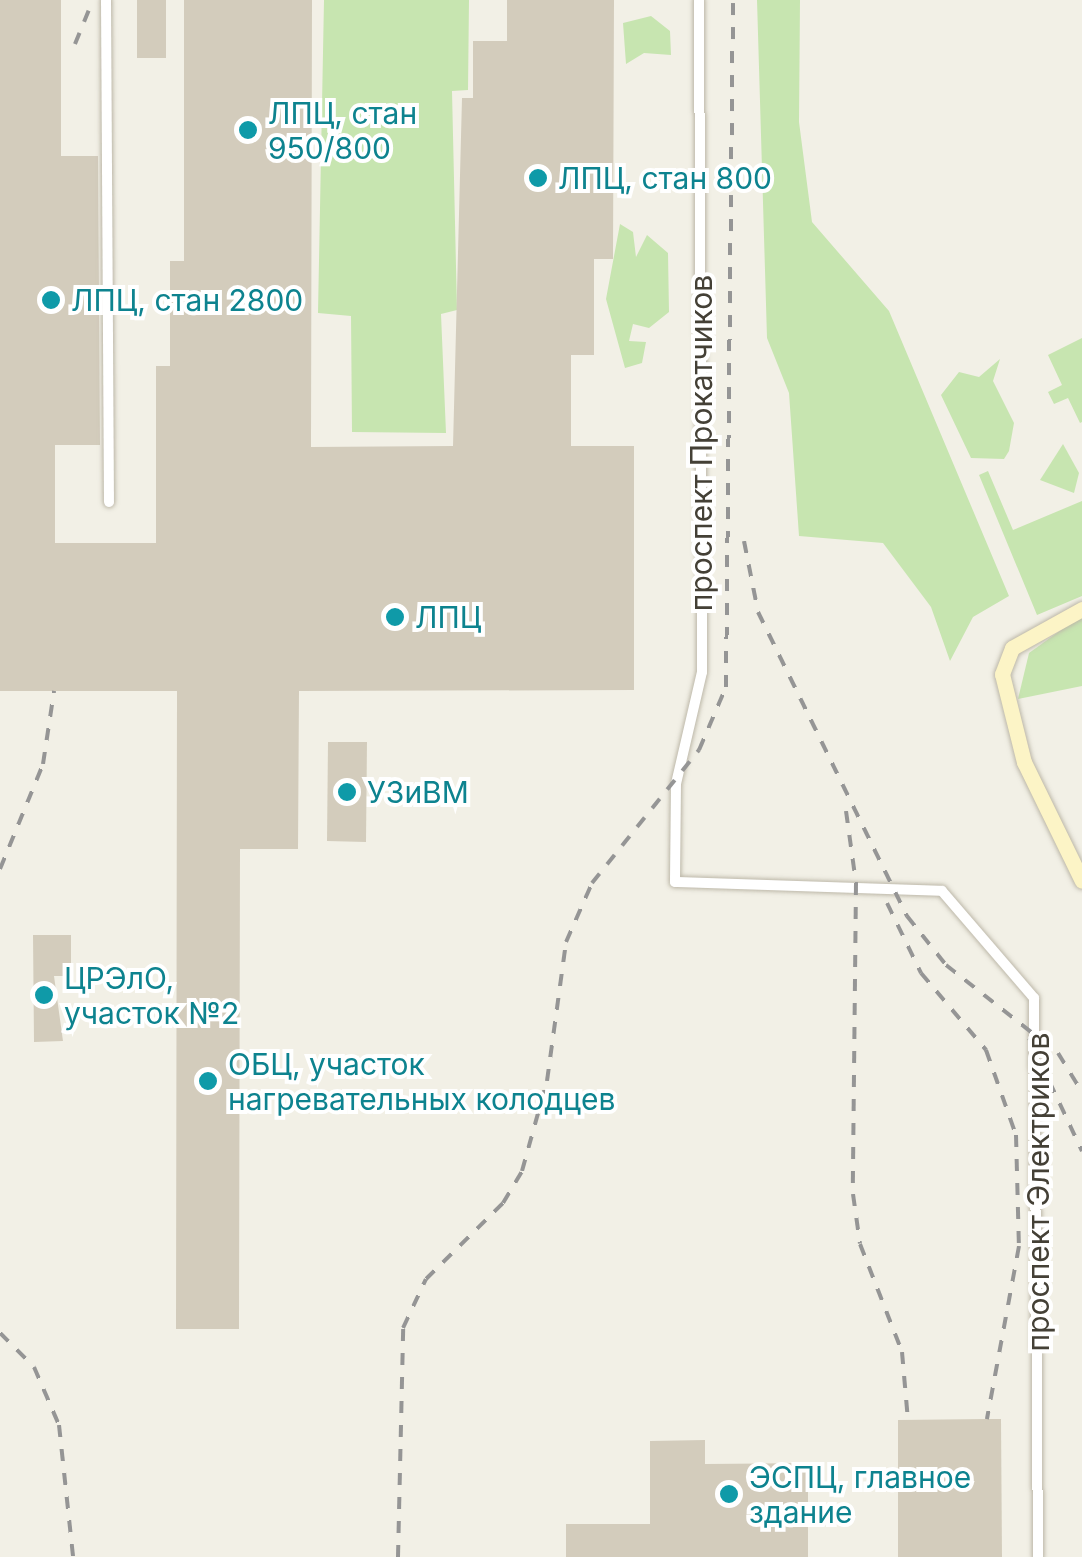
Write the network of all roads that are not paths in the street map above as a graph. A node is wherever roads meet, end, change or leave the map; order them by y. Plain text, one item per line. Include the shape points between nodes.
1 (106, 0) edge
2 (699, 0) edge
3 (109, 502) dead end
4 (1082, 609) edge
5 (675, 882) joint
6 (1082, 882) edge
7 (1038, 1557) edge

1 - 3 street
2 - 5 street, проспект Прокатчиков via 702,672 676,784
4 - 6 street via 1012,648 1002,674 1024,762
5 - 7 street, проспект Электриков via 942,891 1034,998

